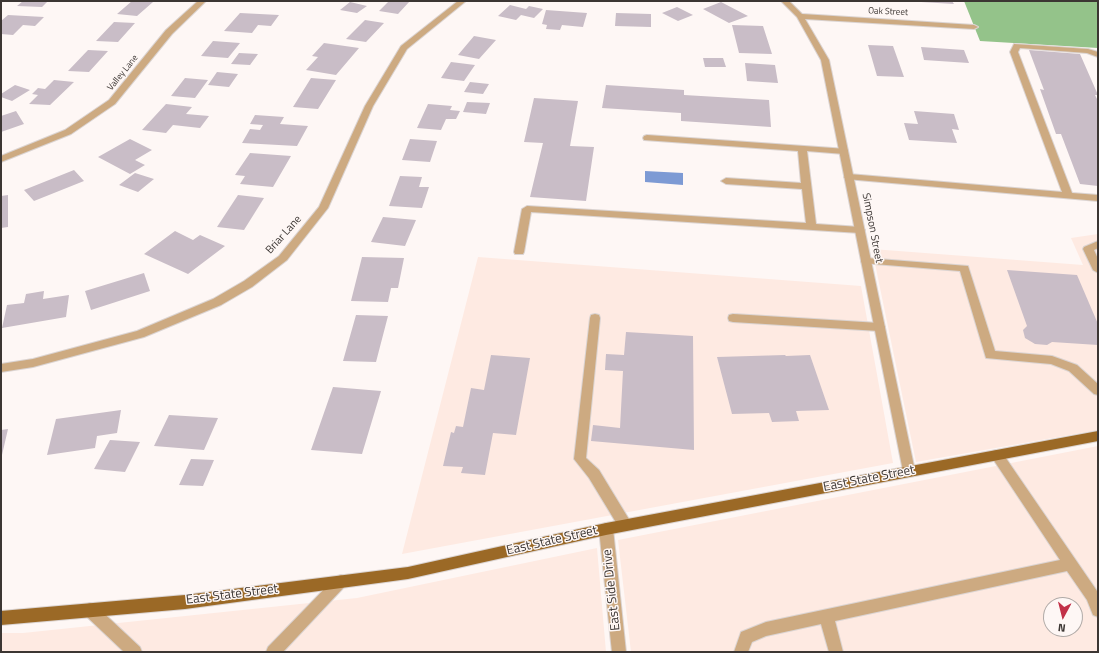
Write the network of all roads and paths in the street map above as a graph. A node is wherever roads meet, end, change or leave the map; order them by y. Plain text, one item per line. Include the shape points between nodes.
1 (202, 1) edge
2 (462, 1) edge
3 (785, 1) edge
4 (800, 16) junction
5 (974, 26) dead end
6 (1098, 55) edge
7 (647, 138) dead end
8 (802, 148) junction
9 (844, 151) junction
10 (1, 159) edge
11 (849, 177) junction
12 (726, 181) dead end
13 (806, 186) junction
14 (1068, 196) junction
15 (1098, 198) edge
16 (811, 227) junction
17 (860, 230) junction
18 (1098, 244) edge
19 (519, 252) dead end
20 (866, 261) junction
21 (1098, 270) edge
22 (595, 318) dead end
23 (733, 318) dead end
24 (879, 327) junction
25 (1, 368) edge
26 (1098, 391) edge
27 (1098, 436) edge
28 (997, 455) junction
29 (909, 471) junction
30 (625, 525) junction
31 (606, 529) junction
32 (1071, 564) junction
33 (341, 581) junction
34 (90, 610) junction
35 (1098, 610) edge
36 (826, 616) junction
37 (1, 618) edge
38 (135, 652) edge
39 (273, 652) edge
40 (619, 652) edge
41 (741, 652) edge
42 (836, 652) edge

1 - 10 street, Valley Lane via 169,32 112,102 68,132
2 - 25 street, Briar Lane via 404,48 369,106 323,208 283,258 248,284 217,302 140,334 33,363
3 - 4 street, Simpson Street
4 - 5 street, Oak Street
4 - 9 street, Simpson Street via 826,60
6 - 14 street via 1088,51 1017,46 1014,52
7 - 8 street
8 - 9 street
8 - 13 street
9 - 11 street, Simpson Street
11 - 14 street
11 - 17 street, Simpson Street
12 - 13 street
13 - 16 street
14 - 15 street
16 - 17 street
16 - 19 street via 527,209
17 - 20 street, Simpson Street
18 - 21 street via 1088,249
20 - 24 street, Simpson Street
20 - 26 street via 964,268 990,355 1052,360 1073,368
22 - 30 street via 580,459 594,474
23 - 24 street
24 - 29 street, Simpson Street
27 - 28 main road, East State Street
28 - 29 main road, East State Street
28 - 32 street
29 - 30 main road, East State Street
30 - 31 main road, East State Street
31 - 33 main road, East State Street via 408,573
31 - 40 street, East Side Drive
32 - 35 street
32 - 36 street
33 - 34 main road, East State Street via 185,602
33 - 39 street
34 - 37 main road, East State Street
34 - 38 street
36 - 41 street via 766,629 746,637
36 - 42 street

